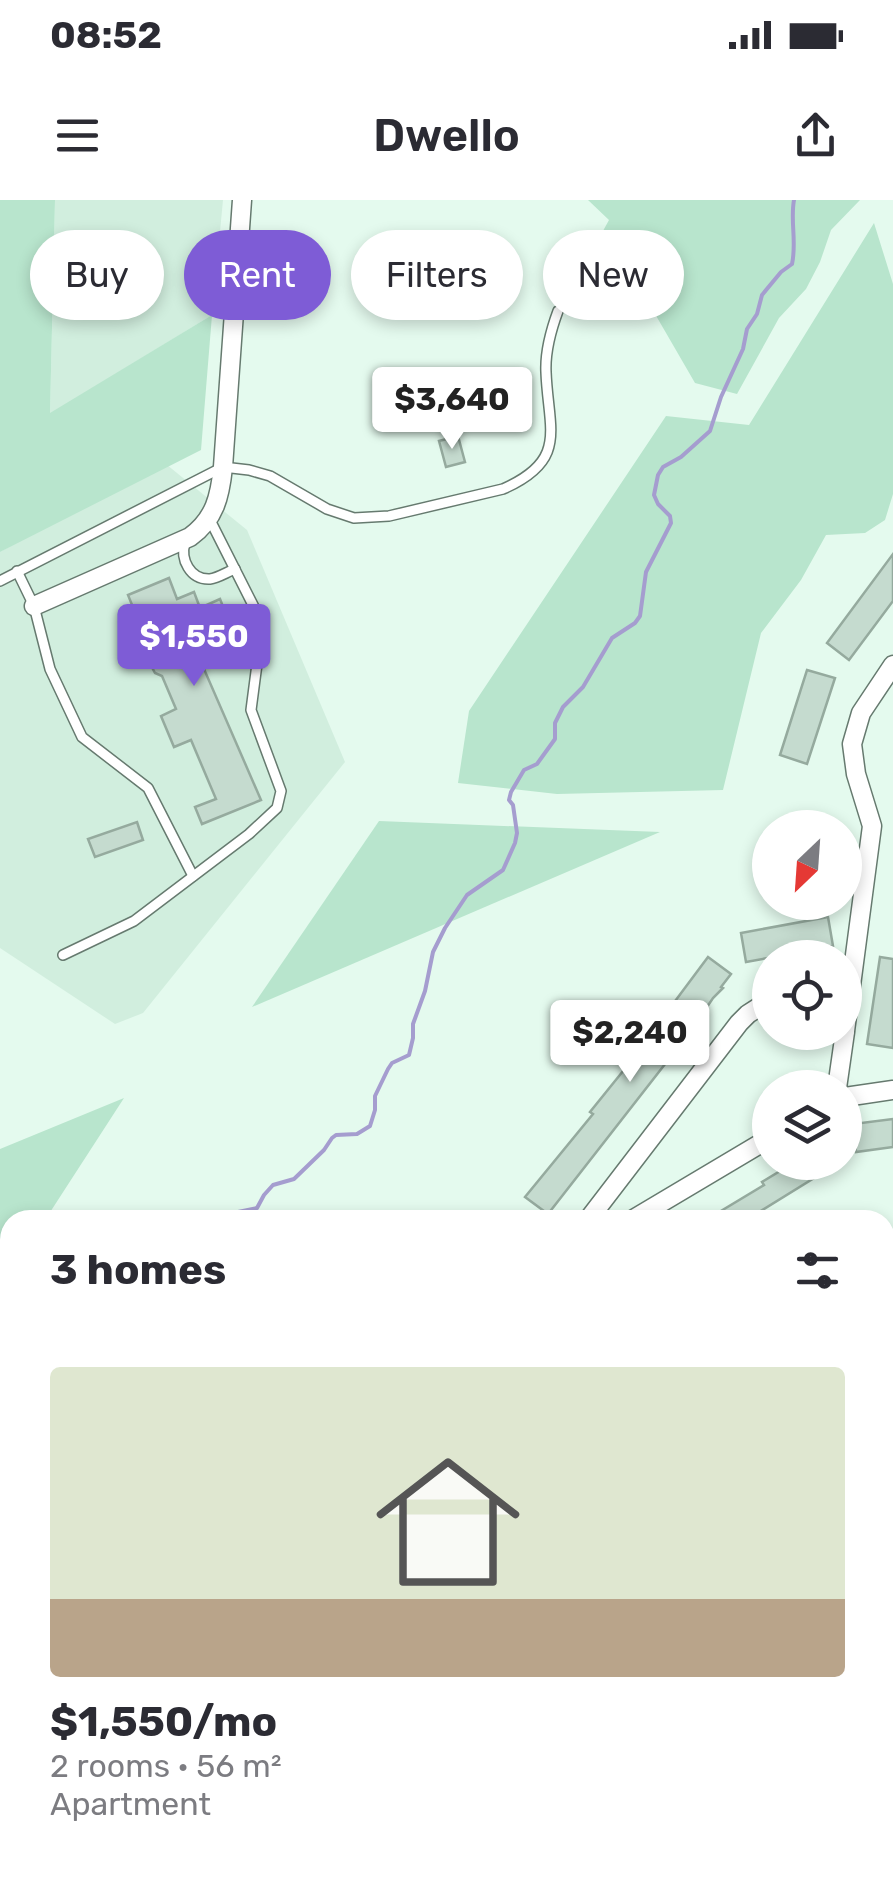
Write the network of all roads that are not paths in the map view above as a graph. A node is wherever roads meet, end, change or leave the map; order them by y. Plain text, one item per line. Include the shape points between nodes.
1 (242, 200) edge
2 (556, 320) edge
3 (222, 467) junction
4 (210, 518) junction
5 (190, 536) junction
6 (234, 569) junction
7 (17, 571) junction
8 (2, 578) edge
9 (34, 606) junction
10 (893, 665) edge
11 (893, 820) edge
12 (872, 826) junction
13 (192, 876) junction
14 (855, 940) edge
15 (63, 955) dead end
16 (752, 1013) edge
17 (893, 1090) edge
18 (862, 1095) edge
19 (752, 1149) edge
20 (596, 1210) edge
21 (649, 1210) edge

1 - 3 street
2 - 3 lane via 546,370 549,449 532,472 504,489 354,518 270,476
3 - 4 street
3 - 7 lane
4 - 5 street
4 - 6 lane
5 - 6 lane via 182,555 197,576 214,578
5 - 9 street
6 - 13 lane via 258,615 251,710 280,791 277,808 263,822
7 - 8 lane
7 - 9 lane
9 - 13 lane via 50,669 82,737 148,788
10 - 12 street via 861,713 852,744
11 - 12 street
12 - 14 street
13 - 15 lane via 134,921
16 - 20 street
17 - 18 street
19 - 21 street

